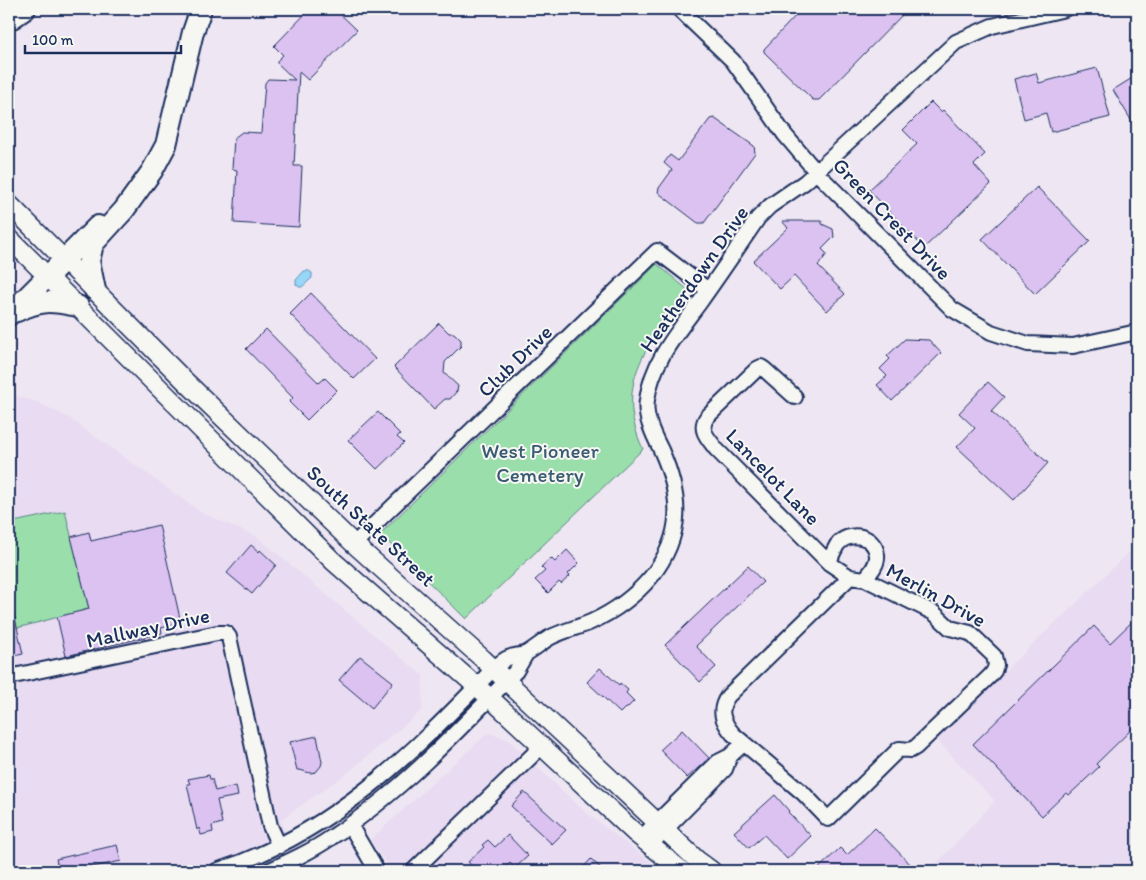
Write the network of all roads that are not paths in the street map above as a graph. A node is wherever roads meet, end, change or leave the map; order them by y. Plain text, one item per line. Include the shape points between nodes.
1 (25, 9) edge
2 (201, 9) edge
3 (678, 9) edge
4 (1065, 9) edge
5 (9, 20) edge
6 (817, 171) junction
7 (132, 197) junction
8 (9, 204) edge
9 (9, 238) edge
10 (64, 259) junction
11 (47, 276) junction
12 (95, 290) junction
13 (708, 290) junction
14 (78, 306) junction
15 (9, 315) edge
16 (1137, 332) edge
17 (795, 397) dead end
18 (354, 544) junction
19 (829, 563) junction
20 (850, 576) junction
21 (865, 579) junction
22 (526, 654) junction
23 (493, 669) junction
24 (9, 677) edge
25 (506, 682) junction
26 (476, 686) junction
27 (490, 698) junction
28 (743, 744) junction
29 (542, 746) junction
30 (350, 825) junction
31 (653, 833) junction
32 (280, 846) junction
33 (216, 871) edge
34 (268, 871) edge
35 (377, 871) edge
36 (413, 871) edge
37 (682, 871) edge
38 (688, 871) edge
39 (700, 871) edge
40 (712, 871) edge

1 - 5 highway
2 - 7 highway via 166,145 152,171
3 - 6 street, Green Crest Drive via 732,61 785,135
4 - 6 street, Heatherdown Drive via 992,26 956,42
6 - 13 street, Heatherdown Drive via 758,218
6 - 16 street, Green Crest Drive via 952,309 992,332 1028,344 1073,346
7 - 10 highway via 119,205
7 - 12 highway via 93,244 89,261
8 - 10 main road, South State Street
9 - 11 main road, South State Street
10 - 11 highway
10 - 12 main road, South State Street
11 - 14 main road, South State Street
11 - 15 highway
12 - 18 main road, South State Street
13 - 18 street, Club Drive via 657,251
13 - 22 street, Heatherdown Drive via 664,351 654,371 646,402 652,433 677,496 677,518 665,556 633,596 592,621 550,638
14 - 15 highway via 47,300
14 - 26 main road, South State Street via 333,561
17 - 19 street, Lancelot Lane via 761,367 707,418 704,432 716,449
18 - 23 main road, South State Street
19 - 20 street, Lancelot Lane
19 - 21 street via 842,540 863,537 877,554 872,571
20 - 21 street, Merlin Drive
20 - 28 street via 724,702 722,718 725,725
21 - 28 street, Merlin Drive via 934,613 950,628 970,633 994,656 994,672 916,747 899,749 828,819
22 - 23 street, Heatherdown Drive via 509,657
22 - 25 street, Heatherdown Drive
23 - 25 main road, South State Street
23 - 26 street, Heatherdown Drive
24 - 32 street, Mallway Drive via 226,633 270,826
25 - 27 street, Heatherdown Drive
25 - 31 main road, South State Street
26 - 27 main road, South State Street
26 - 32 street, Heatherdown Drive via 367,790 322,823
27 - 29 main road, South State Street
27 - 30 street, Heatherdown Drive via 392,793
28 - 31 street via 730,756 726,769
29 - 31 main road, South State Street via 584,786
29 - 36 street
30 - 34 street, Heatherdown Drive
30 - 35 street
31 - 37 main road, South State Street
31 - 40 main road, South State Street
32 - 33 street, Heatherdown Drive
38 - 39 main road

